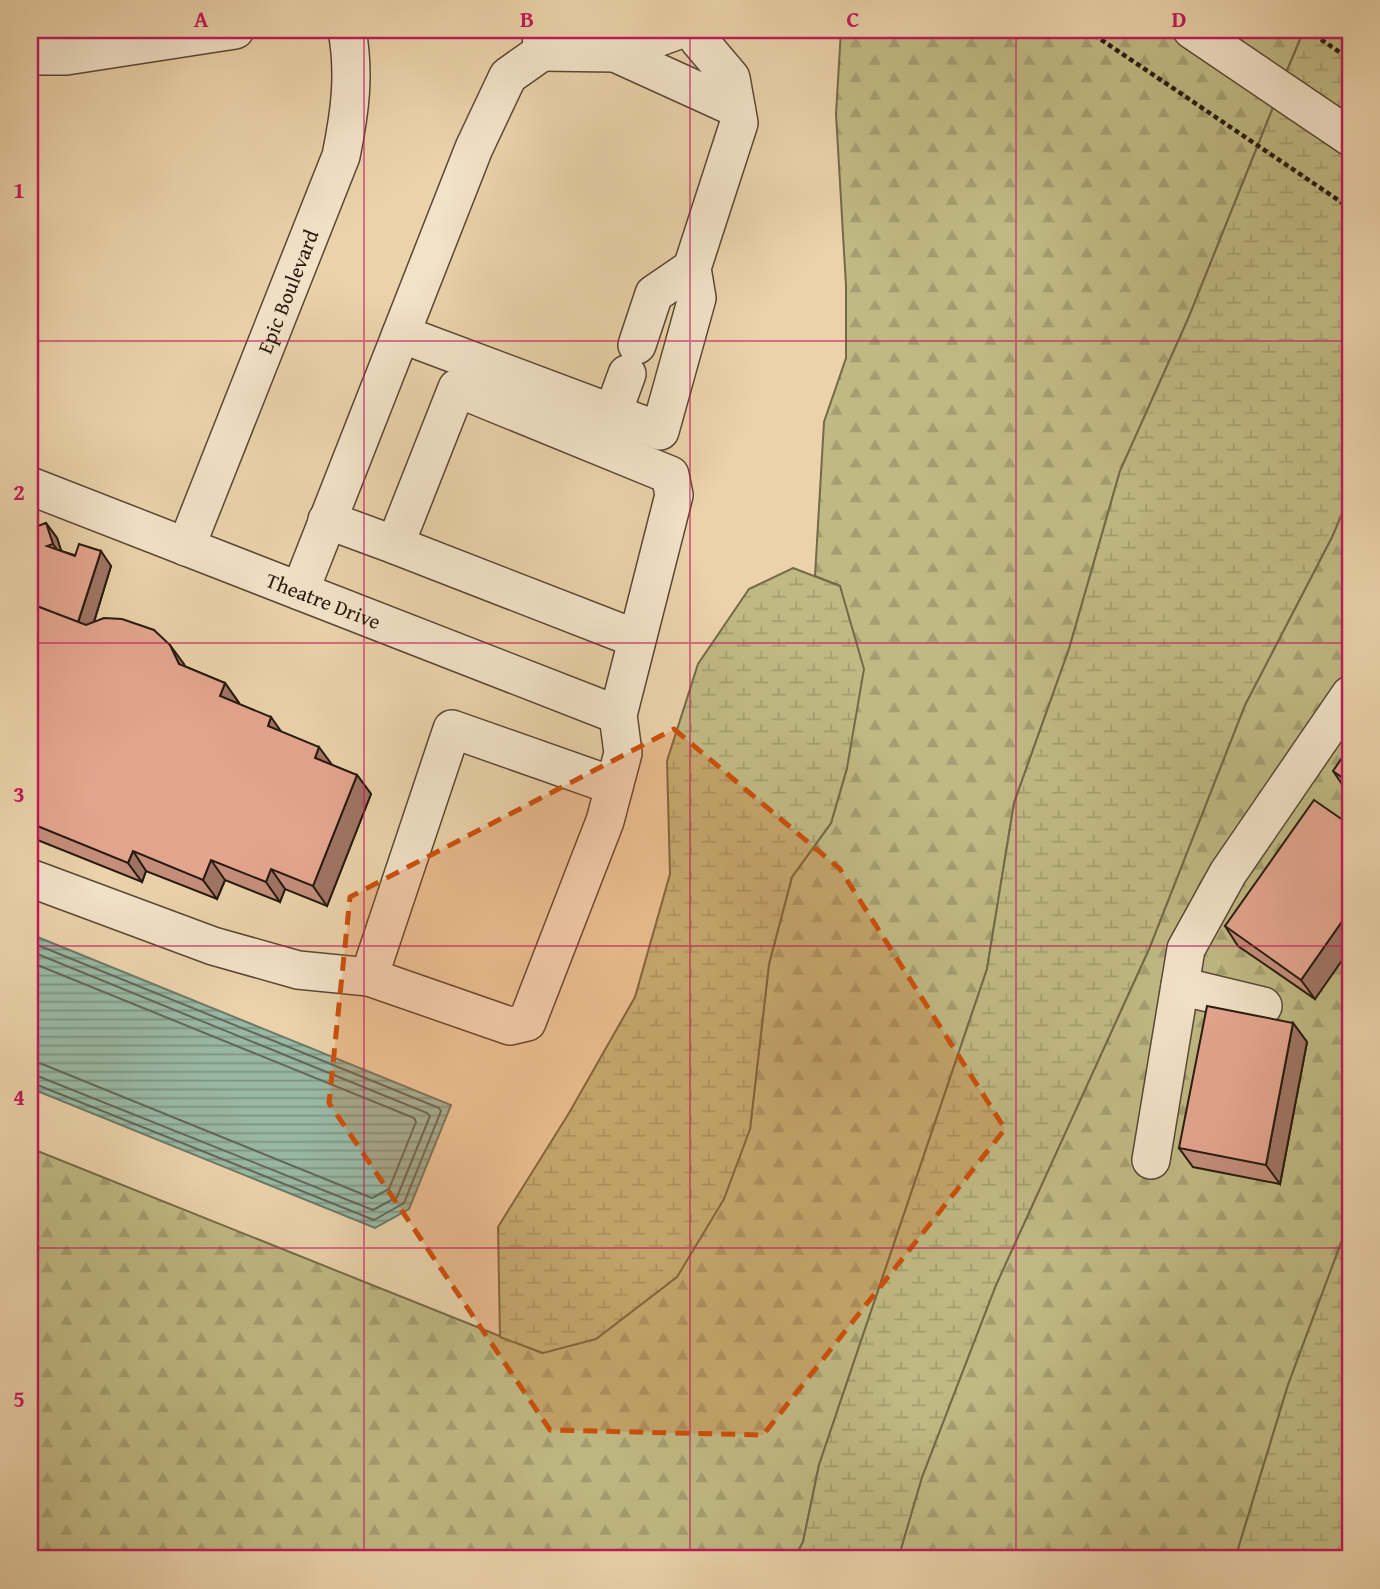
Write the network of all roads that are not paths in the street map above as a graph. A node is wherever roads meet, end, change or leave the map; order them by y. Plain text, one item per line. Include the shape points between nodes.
1 (235, 30) edge
2 (347, 30) edge
3 (679, 30) edge
4 (696, 30) edge
5 (1192, 30) edge
6 (542, 41) edge
7 (615, 52) junction
8 (33, 54) edge
9 (736, 108) junction
10 (1350, 136) edge
11 (692, 268) junction
12 (401, 334) junction
13 (612, 415) junction
14 (30, 485) edge
15 (327, 520) junction
16 (394, 545) junction
17 (186, 547) junction
18 (300, 591) junction
19 (637, 639) junction
20 (1350, 695) edge
21 (618, 715) junction
22 (614, 786) junction
23 (30, 878) edge
24 (369, 976) junction
25 (1180, 986) junction
26 (1263, 1006) dead end
27 (1151, 1160) dead end

1 - 8 street via 66,56
2 - 17 street, Epic Boulevard via 352,105 341,156
3 - 7 street
4 - 9 street via 698,39 731,78
5 - 10 street
6 - 7 street
6 - 12 street via 508,76 474,148
7 - 9 street
9 - 11 street via 739,123
11 - 13 street via 654,294
11 - 13 street via 697,298 660,431
12 - 13 street
12 - 15 street
14 - 17 street, Theatre Drive
15 - 16 street
15 - 18 street
16 - 19 street
16 - 19 street via 457,388 670,475 674,495
17 - 18 street, Theatre Drive
18 - 21 street, Theatre Drive
19 - 21 street
20 - 25 street via 1228,873 1186,949
21 - 22 street via 623,753
22 - 24 street via 606,821 527,1022 510,1026
22 - 24 street via 452,729
23 - 24 street via 213,946 298,970
25 - 26 street
25 - 27 street

